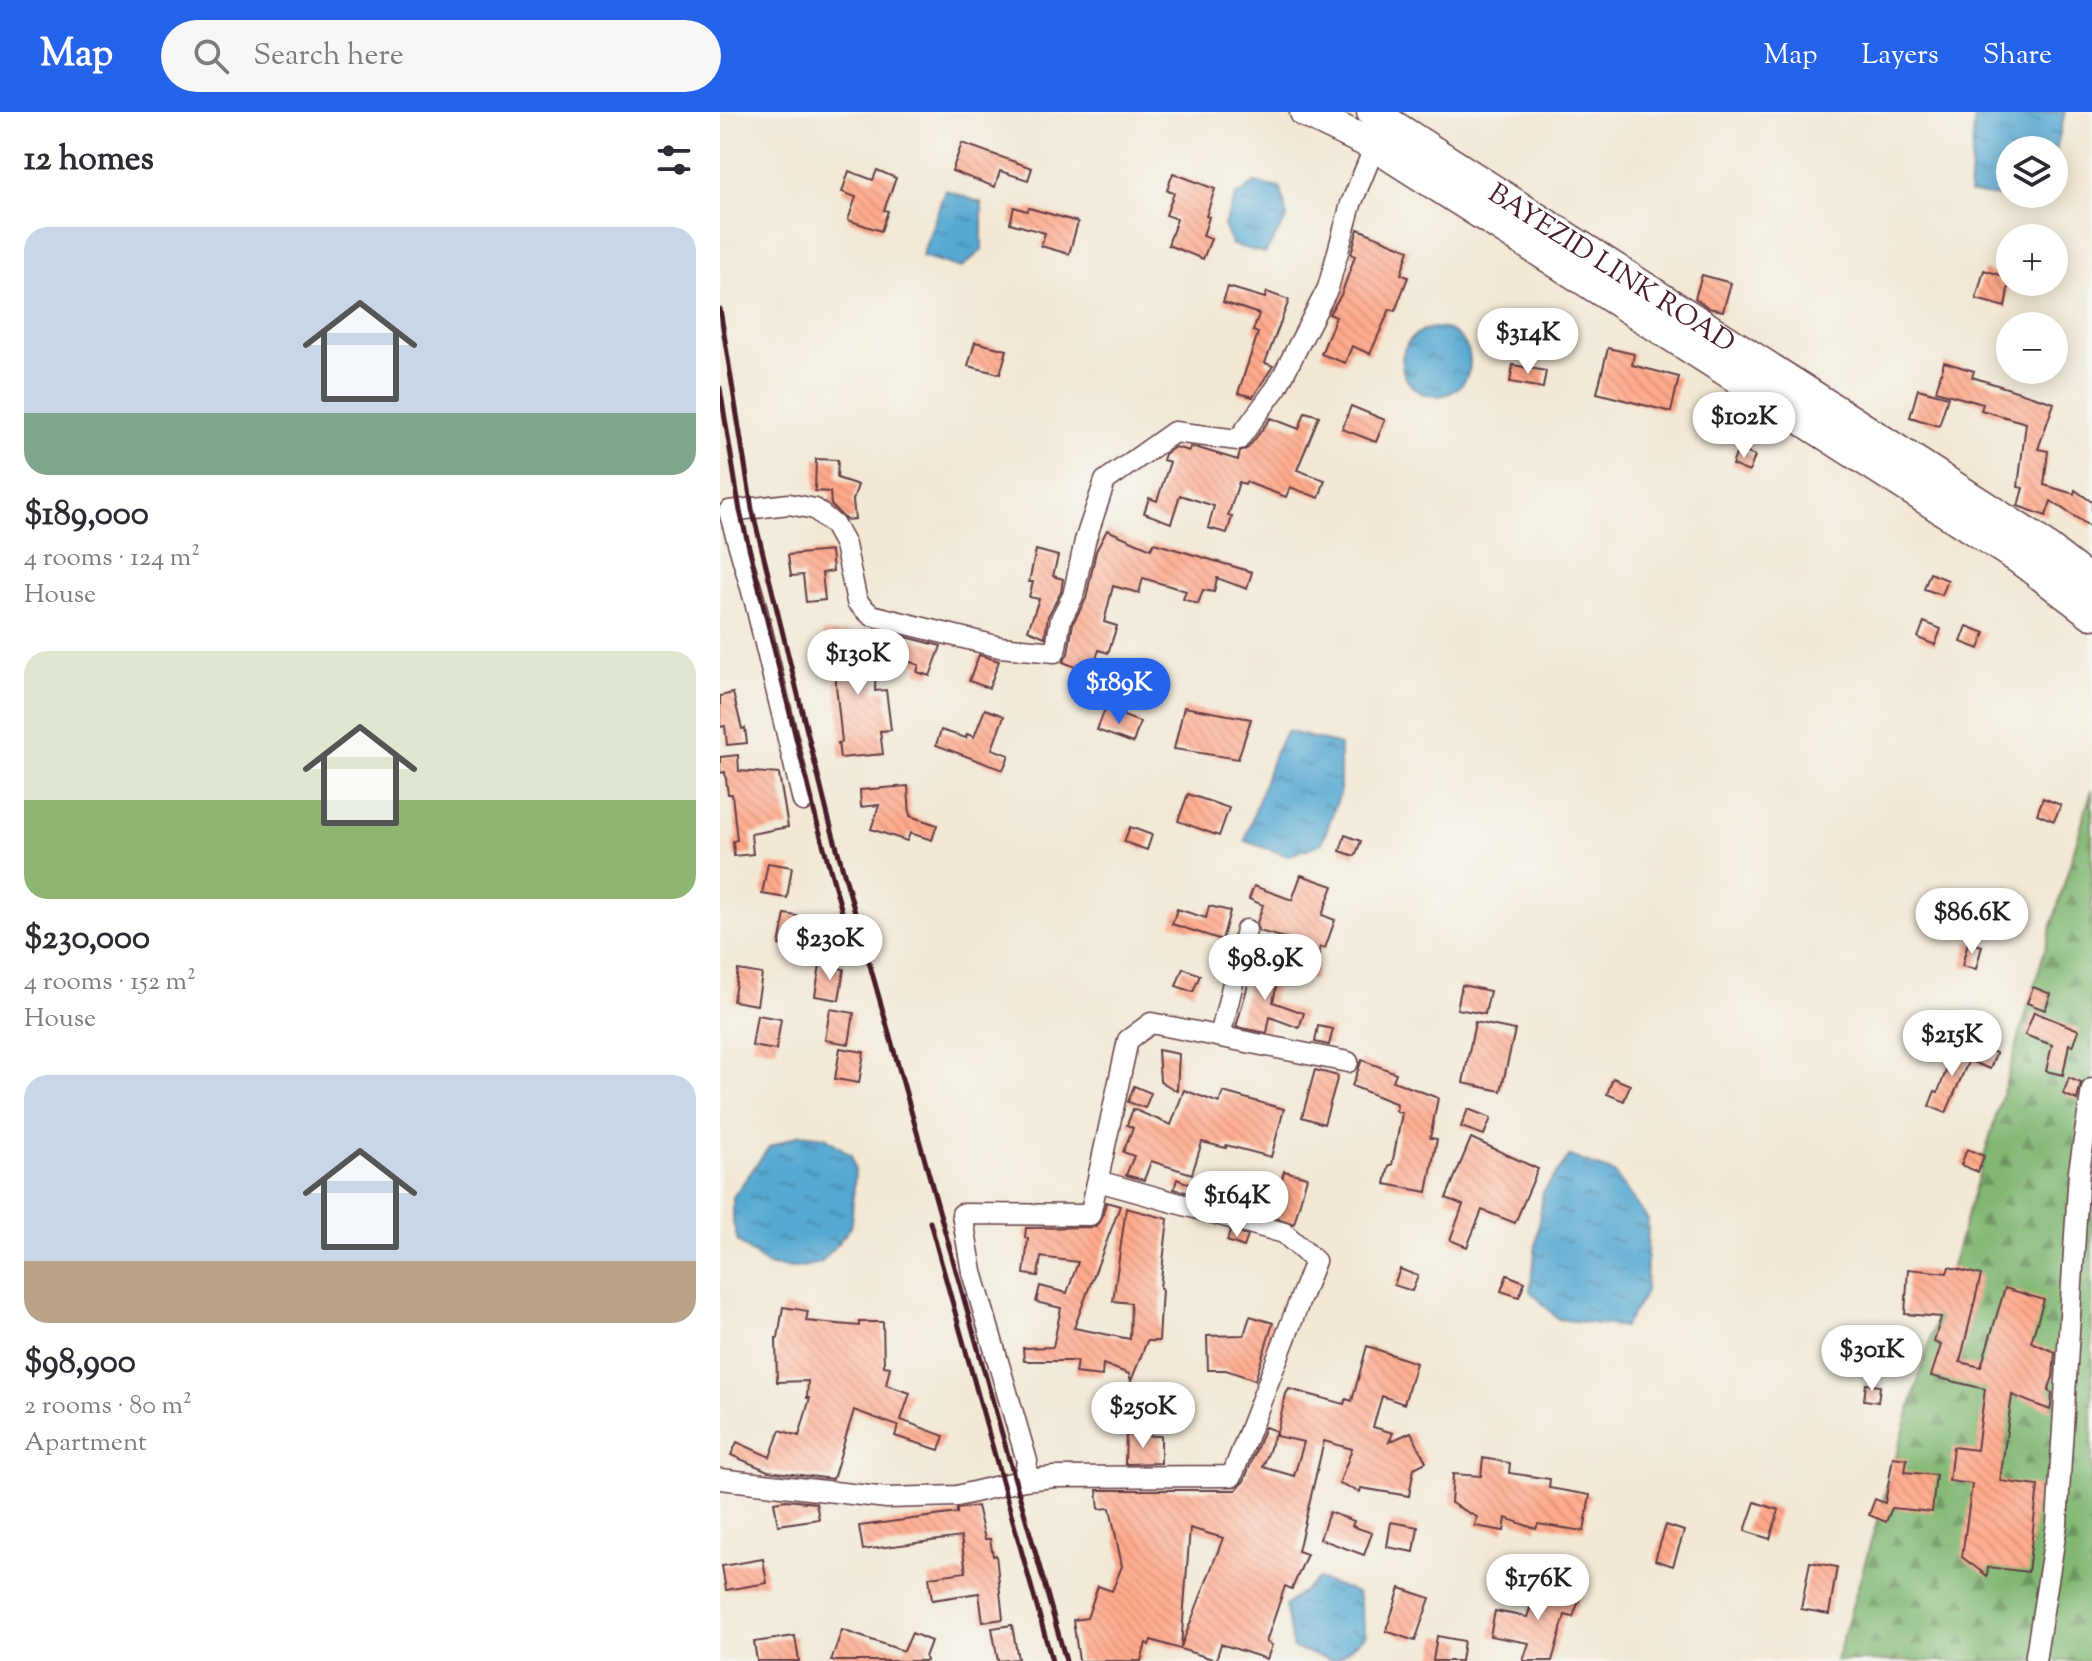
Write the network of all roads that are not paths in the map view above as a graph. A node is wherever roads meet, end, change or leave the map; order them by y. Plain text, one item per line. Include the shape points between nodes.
1 (1305, 112) edge
2 (1372, 112) edge
3 (1375, 146) junction
4 (2092, 583) edge
5 (2092, 614) edge
6 (803, 801) dead end
7 (1246, 930) dead end
8 (1220, 1036) junction
9 (1348, 1062) dead end
10 (2092, 1089) edge
11 (1098, 1181) junction
12 (720, 1479) edge
13 (1024, 1480) junction
14 (2035, 1661) edge

1 - 3 main road, BAYEZID LINK ROAD
2 - 4 main road, BAYEZID LINK ROAD via 2034,538
3 - 5 main road, BAYEZID LINK ROAD via 2018,558
3 - 6 street via 1351,204 1328,288 1277,387 1238,440 1174,432 1105,481 1055,652 1000,647 871,615 857,602 845,545 834,525 815,509 789,504 729,511
7 - 8 street
8 - 9 street
8 - 11 street via 1151,1023 1128,1040
10 - 14 street via 2079,1171 2057,1524
11 - 13 street via 1090,1215 962,1214 972,1272 1027,1461
11 - 13 street via 1284,1233 1315,1261 1232,1476
12 - 13 street via 887,1498 957,1496

